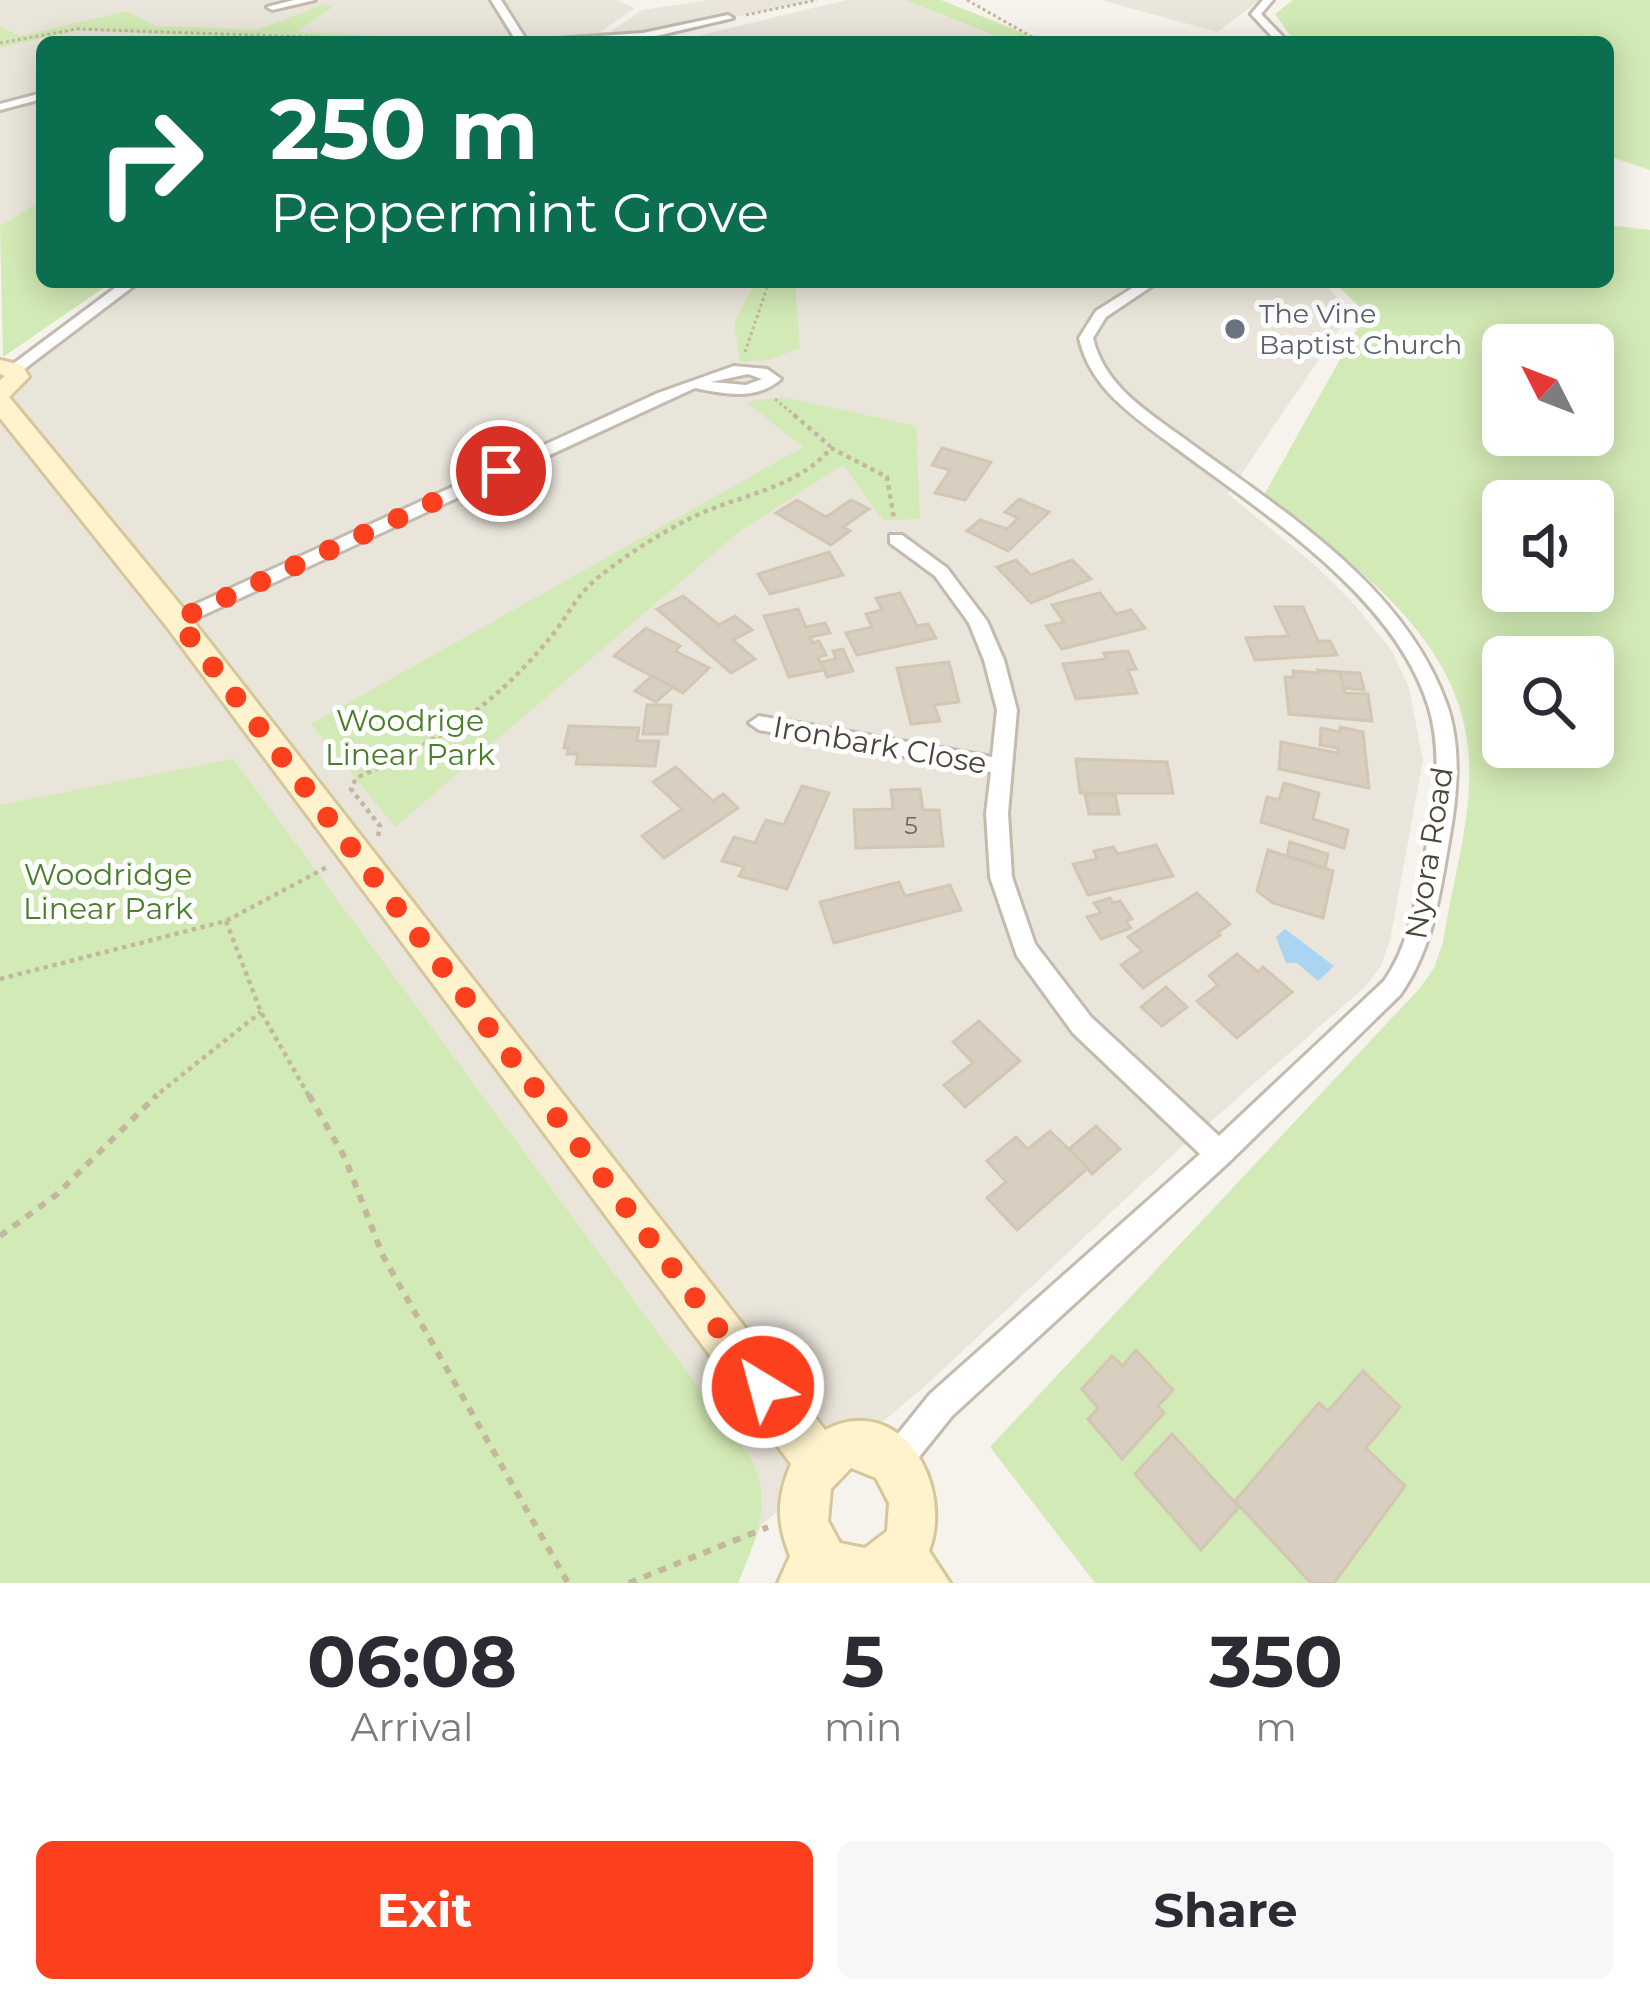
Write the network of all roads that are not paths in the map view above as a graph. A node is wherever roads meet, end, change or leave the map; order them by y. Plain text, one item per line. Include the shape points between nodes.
1 (310, 0) edge
2 (496, 0) edge
3 (1268, 0) edge
4 (272, 7) dead end
5 (728, 18) road end
6 (522, 36) edge
7 (644, 36) edge
8 (1277, 36) edge
9 (36, 98) edge
10 (0, 107) edge
11 (125, 288) edge
12 (1142, 288) edge
13 (5, 380) edge
14 (696, 384) junction
15 (0, 392) edge
16 (896, 538) road end
17 (177, 620) junction
18 (759, 723) dead end
19 (1001, 766) junction
20 (1219, 1154) junction
21 (819, 1460) junction
22 (896, 1461) junction
23 (808, 1551) edge
24 (912, 1569) edge

1 - 4 street
2 - 6 street
3 - 8 street via 1256,14
5 - 7 street
9 - 10 street
11 - 13 street
12 - 20 street, Nyora Road via 1093,324 1086,338 1095,367 1130,406 1335,564 1376,605 1432,688 1447,760 1408,966
13 - 15 street via 14,382
13 - 17 street
14 - 14 street via 740,369 773,379 740,390
14 - 17 street
16 - 19 street via 941,572 978,621 1006,710
17 - 21 street
18 - 19 street, Ironbark Close
19 - 20 street via 1001,877 1025,949 1082,1025
20 - 22 street, Nyora Road via 941,1405
21 - 22 street via 858,1443
21 - 23 street via 804,1490
22 - 24 street via 916,1507
23 - 24 street via 860,1574

